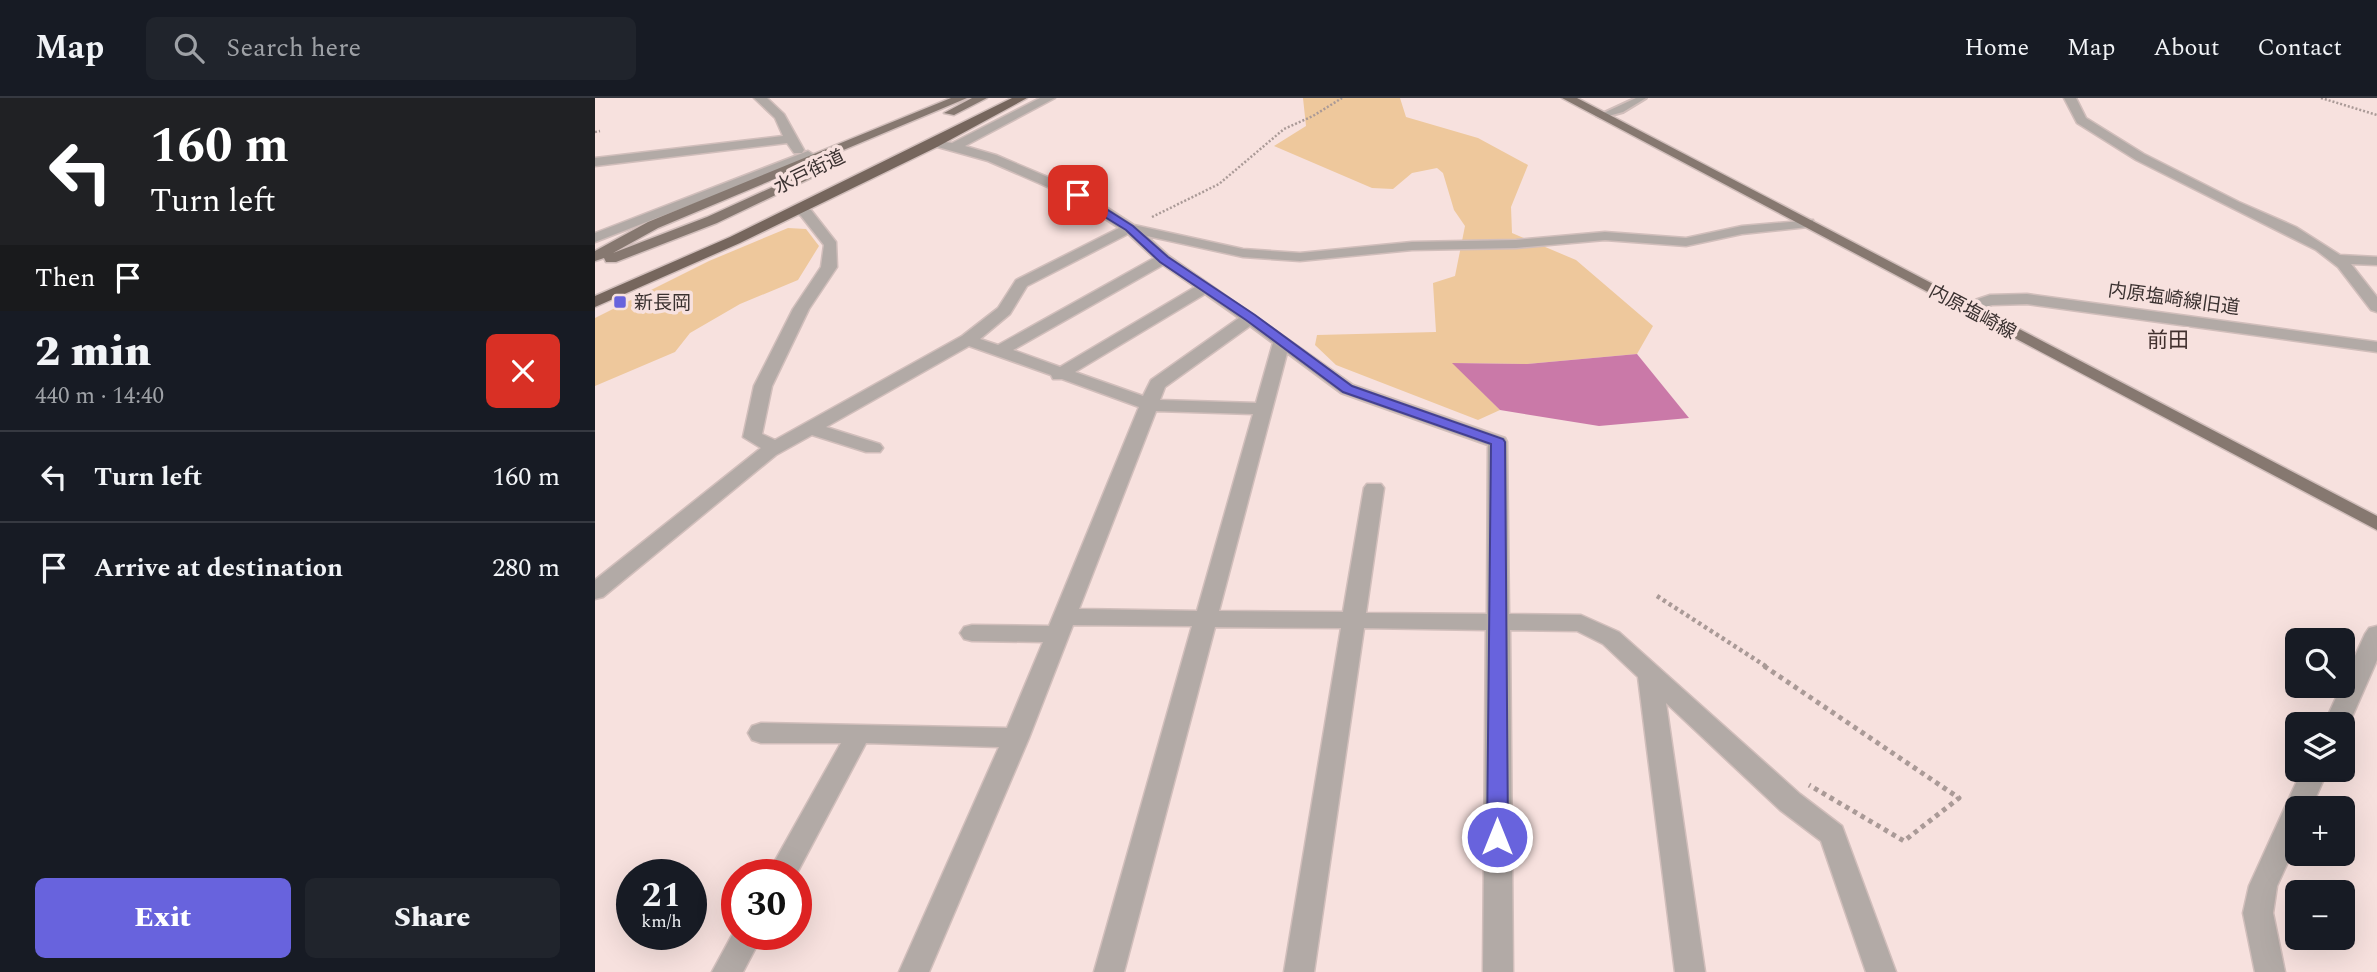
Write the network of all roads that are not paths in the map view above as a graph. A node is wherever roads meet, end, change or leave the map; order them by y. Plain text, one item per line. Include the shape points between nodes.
1 (760, 98) edge
2 (961, 98) edge
3 (981, 98) edge
4 (1023, 98) edge
5 (1049, 98) edge
6 (1568, 98) edge
7 (1642, 98) edge
8 (2070, 98) edge
9 (999, 104) edge
10 (939, 108) junction
11 (1601, 116) junction
12 (790, 139) junction
13 (885, 144) dead end
14 (933, 144) junction
15 (954, 147) junction
16 (814, 156) junction
17 (595, 162) edge
18 (837, 167) dead end
19 (798, 182) junction
20 (799, 209) junction
21 (1808, 223) junction
22 (1129, 228) junction
23 (595, 238) edge
24 (595, 257) edge
25 (1164, 259) junction
26 (2337, 259) junction
27 (2377, 261) edge
28 (595, 265) edge
29 (652, 279) joint
30 (1206, 288) junction
31 (595, 289) edge
32 (595, 304) edge
33 (1966, 307) junction
34 (2377, 307) edge
35 (1250, 318) junction
36 (968, 340) junction
37 (1282, 342) junction
38 (2377, 347) edge
39 (1000, 351) junction
40 (1059, 375) junction
41 (1150, 405) junction
42 (1265, 409) junction
43 (810, 429) junction
44 (776, 447) junction
45 (873, 448) dead end
46 (1374, 488) dead end
47 (2377, 524) edge
48 (595, 592) edge
49 (1208, 619) junction
50 (1353, 621) junction
51 (1497, 621) junction
52 (1062, 625) junction
53 (972, 633) dead end
54 (2377, 634) edge
55 (1650, 674) junction
56 (2341, 712) edge
57 (761, 733) dead end
58 (859, 733) junction
59 (1016, 738) junction
60 (2285, 838) edge
61 (790, 859) edge
62 (739, 950) edge
63 (727, 972) edge
64 (914, 972) edge
65 (1109, 972) edge
66 (1299, 972) edge
67 (1498, 972) edge
68 (1690, 972) edge
69 (1881, 972) edge
70 (2270, 972) edge

1 - 12 street via 780,116
2 - 10 main road
3 - 13 main road
4 - 9 highway
5 - 15 street
6 - 11 main road, 内原塩崎線
7 - 11 lane
8 - 26 street via 2081,120 2140,157 2291,230
9 - 14 highway, 水戸街道
9 - 31 highway, 水戸街道
10 - 16 main road
10 - 19 main road
11 - 21 main road, 内原塩崎線
12 - 16 street via 798,149
12 - 17 street
14 - 15 street
14 - 20 highway, 水戸街道
15 - 22 street via 1078,195
16 - 23 street
16 - 24 main road via 665,219
18 - 19 main road
19 - 28 main road
20 - 29 highway, 水戸街道
20 - 44 street via 831,245 829,267 801,309 764,386 752,437
21 - 22 street via 1685,242 1605,236 1300,257 1243,253
21 - 33 main road, 内原塩崎線
22 - 25 street
22 - 36 street via 1021,283 1004,311
25 - 30 street
25 - 39 street
26 - 27 street
26 - 34 street
29 - 32 main road
30 - 35 street
30 - 40 street
33 - 38 street, 内原塩崎線旧道 via 1990,300 2027,299
33 - 47 main road, 内原塩崎線
35 - 37 street
35 - 41 street via 1157,384
36 - 39 street
36 - 43 street
37 - 42 street
37 - 51 street via 1347,389 1498,442
39 - 40 street
40 - 41 street
41 - 42 street
41 - 52 street
42 - 49 street
43 - 44 street
43 - 45 street
44 - 48 street
46 - 50 street
49 - 50 street
49 - 52 street
49 - 65 street
50 - 51 street
50 - 66 street
51 - 55 street via 1581,623 1611,638
51 - 67 street
52 - 53 street
52 - 59 street
54 - 56 street
55 - 68 street
55 - 69 street via 1832,834
57 - 58 street
58 - 59 street
58 - 61 street
59 - 64 street
60 - 70 street via 2263,886 2257,913
62 - 63 street

